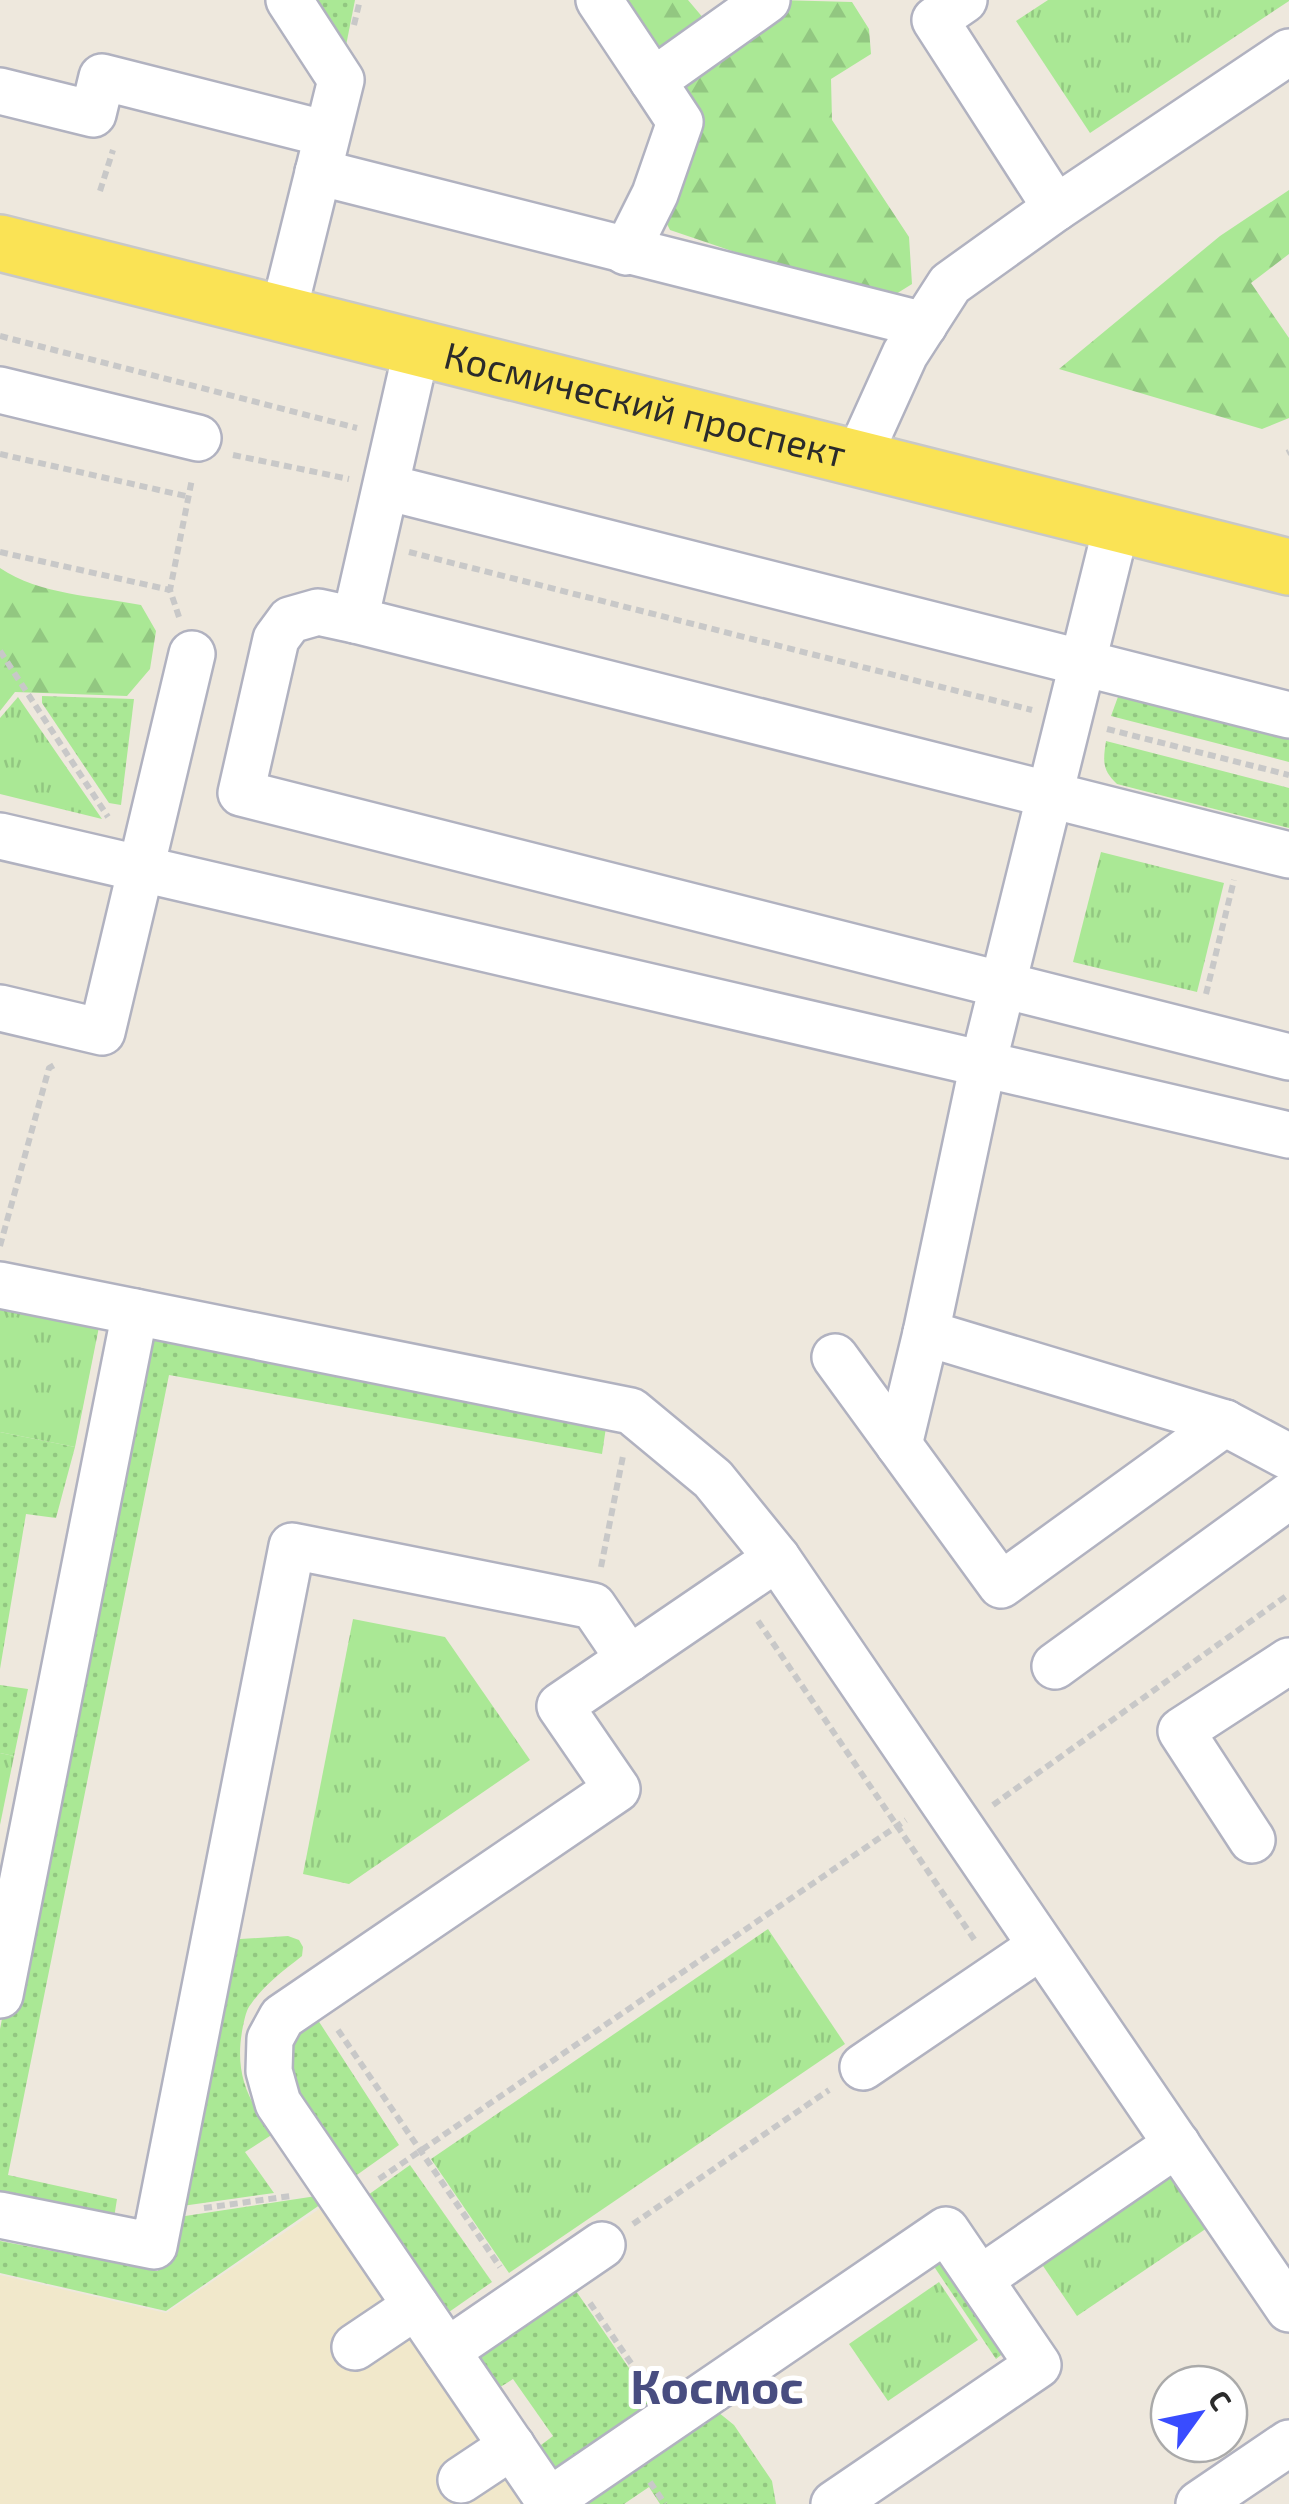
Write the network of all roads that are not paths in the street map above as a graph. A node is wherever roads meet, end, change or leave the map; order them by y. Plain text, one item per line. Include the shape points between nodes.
1 (289, 0) edge
2 (599, 0) edge
3 (767, 0) edge
4 (964, 0) edge
5 (1289, 52) edge
6 (653, 81) junction
7 (0, 91) edge
8 (322, 153) junction
9 (1056, 208) junction
10 (0, 243) edge
11 (626, 252) junction
12 (283, 314) junction
13 (924, 326) junction
14 (417, 348) junction
15 (0, 390) edge
16 (198, 438) road end
17 (857, 460) junction
18 (386, 487) junction
19 (1118, 524) junction
20 (1289, 567) edge
21 (355, 620) junction
22 (192, 654) road end
23 (1083, 662) junction
24 (1289, 714) edge
25 (1050, 795) junction
26 (0, 836) edge
27 (1289, 855) edge
28 (141, 869) junction
29 (1002, 985) junction
30 (0, 1008) edge
31 (1289, 1058) edge
32 (983, 1064) junction
33 (1289, 1135) edge
34 (0, 1285) edge
35 (135, 1312) junction
36 (926, 1332) junction
37 (835, 1357) dead end
38 (1225, 1423) junction
39 (900, 1445) junction
40 (1289, 1456) edge
41 (1289, 1496) edge
42 (778, 1558) junction
43 (629, 1659) junction
44 (1289, 1661) edge
45 (1054, 1666) dead end
46 (1252, 1840) dead end
47 (1041, 1946) junction
48 (0, 1995) edge
49 (863, 2067) road end
50 (1177, 2144) junction
51 (0, 2215) edge
52 (585, 2257) road end
53 (980, 2279) junction
54 (416, 2306) junction
55 (1289, 2309) edge
56 (354, 2347) dead end
57 (446, 2351) junction
58 (1289, 2443) edge
59 (512, 2446) junction
60 (461, 2480) dead end
61 (550, 2503) edge
62 (834, 2504) edge
63 (1199, 2504) edge

1 - 8 street via 341,80
2 - 6 street
3 - 6 street
4 - 9 street via 935,20
5 - 9 street
6 - 11 street via 680,122 656,194
7 - 8 street via 93,114 102,77
8 - 11 street
8 - 12 street
9 - 13 street via 950,284
10 - 12 main road, Космический проспект
11 - 13 street
12 - 14 main road, Космический проспект
13 - 17 street
14 - 17 main road, Космический проспект
14 - 18 street
15 - 16 street
17 - 19 main road, Космический проспект
18 - 21 street
18 - 23 street
19 - 20 main road, Космический проспект
19 - 23 street
21 - 25 street
21 - 29 street via 318,612 290,620 276,640 241,793
22 - 28 street
23 - 24 street
23 - 25 street
25 - 27 street
25 - 29 street
26 - 28 street
28 - 30 street via 102,1032
28 - 32 street
29 - 31 street
29 - 32 street
32 - 33 street
32 - 36 street
34 - 35 street
35 - 42 street via 632,1411 713,1479
35 - 48 street
36 - 38 street
36 - 39 street
37 - 39 street
38 - 39 street via 1001,1586
38 - 40 street
41 - 45 street
42 - 43 street
42 - 47 street
43 - 51 street via 593,1606 292,1546 157,2230
43 - 54 street via 560,1706 617,1789 299,2006 270,2039 269,2072 278,2103
44 - 46 street via 1181,1731
47 - 49 street
47 - 50 street
50 - 53 street
50 - 55 street
52 - 57 street
53 - 61 street via 946,2230
53 - 62 street via 1038,2365
54 - 56 street
54 - 57 street
57 - 59 street
58 - 63 street
59 - 60 street
59 - 61 street

